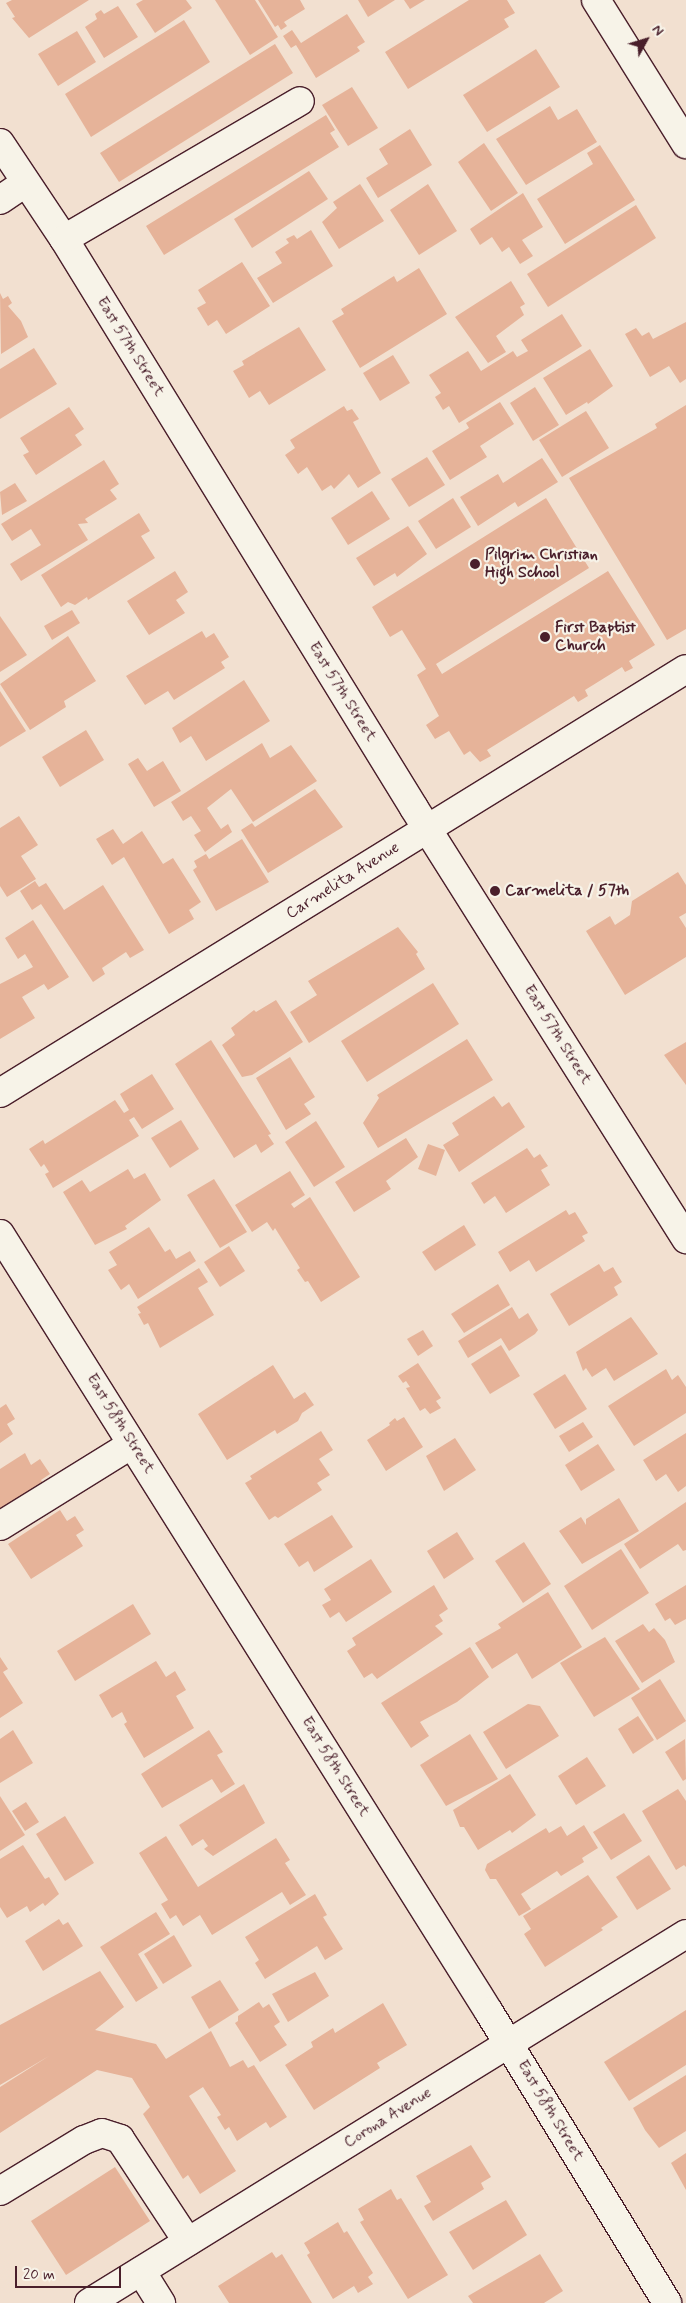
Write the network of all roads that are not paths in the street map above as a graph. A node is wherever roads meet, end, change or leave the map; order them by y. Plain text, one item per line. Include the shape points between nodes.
1 (596, 0) edge
2 (300, 102) dead end
3 (0, 143) edge
4 (686, 144) edge
5 (25, 183) junction
6 (0, 200) edge
7 (64, 239) junction
8 (686, 669) edge
9 (427, 830) junction
10 (0, 1093) edge
11 (0, 1234) edge
12 (686, 1239) edge
13 (132, 1444) junction
14 (0, 1526) edge
15 (686, 1934) edge
16 (508, 2044) junction
17 (0, 2191) edge
18 (188, 2242) junction
19 (141, 2271) junction
20 (89, 2303) edge
21 (161, 2303) edge
22 (667, 2303) edge

1 - 4 street
2 - 7 street
3 - 5 street, East 57th Street
5 - 6 street
5 - 7 street, East 57th Street
7 - 9 street, East 57th Street
8 - 9 street, Carmelita Avenue
9 - 10 street, Carmelita Avenue
9 - 12 street, East 57th Street
11 - 13 street, East 58th Street
13 - 14 street
13 - 16 street, East 58th Street
15 - 16 street, Corona Avenue
16 - 18 street, Corona Avenue
16 - 22 street, East 58th Street
17 - 18 street via 84,2140 102,2133 120,2139
18 - 19 street, Corona Avenue
19 - 20 street, Corona Avenue
19 - 21 street

